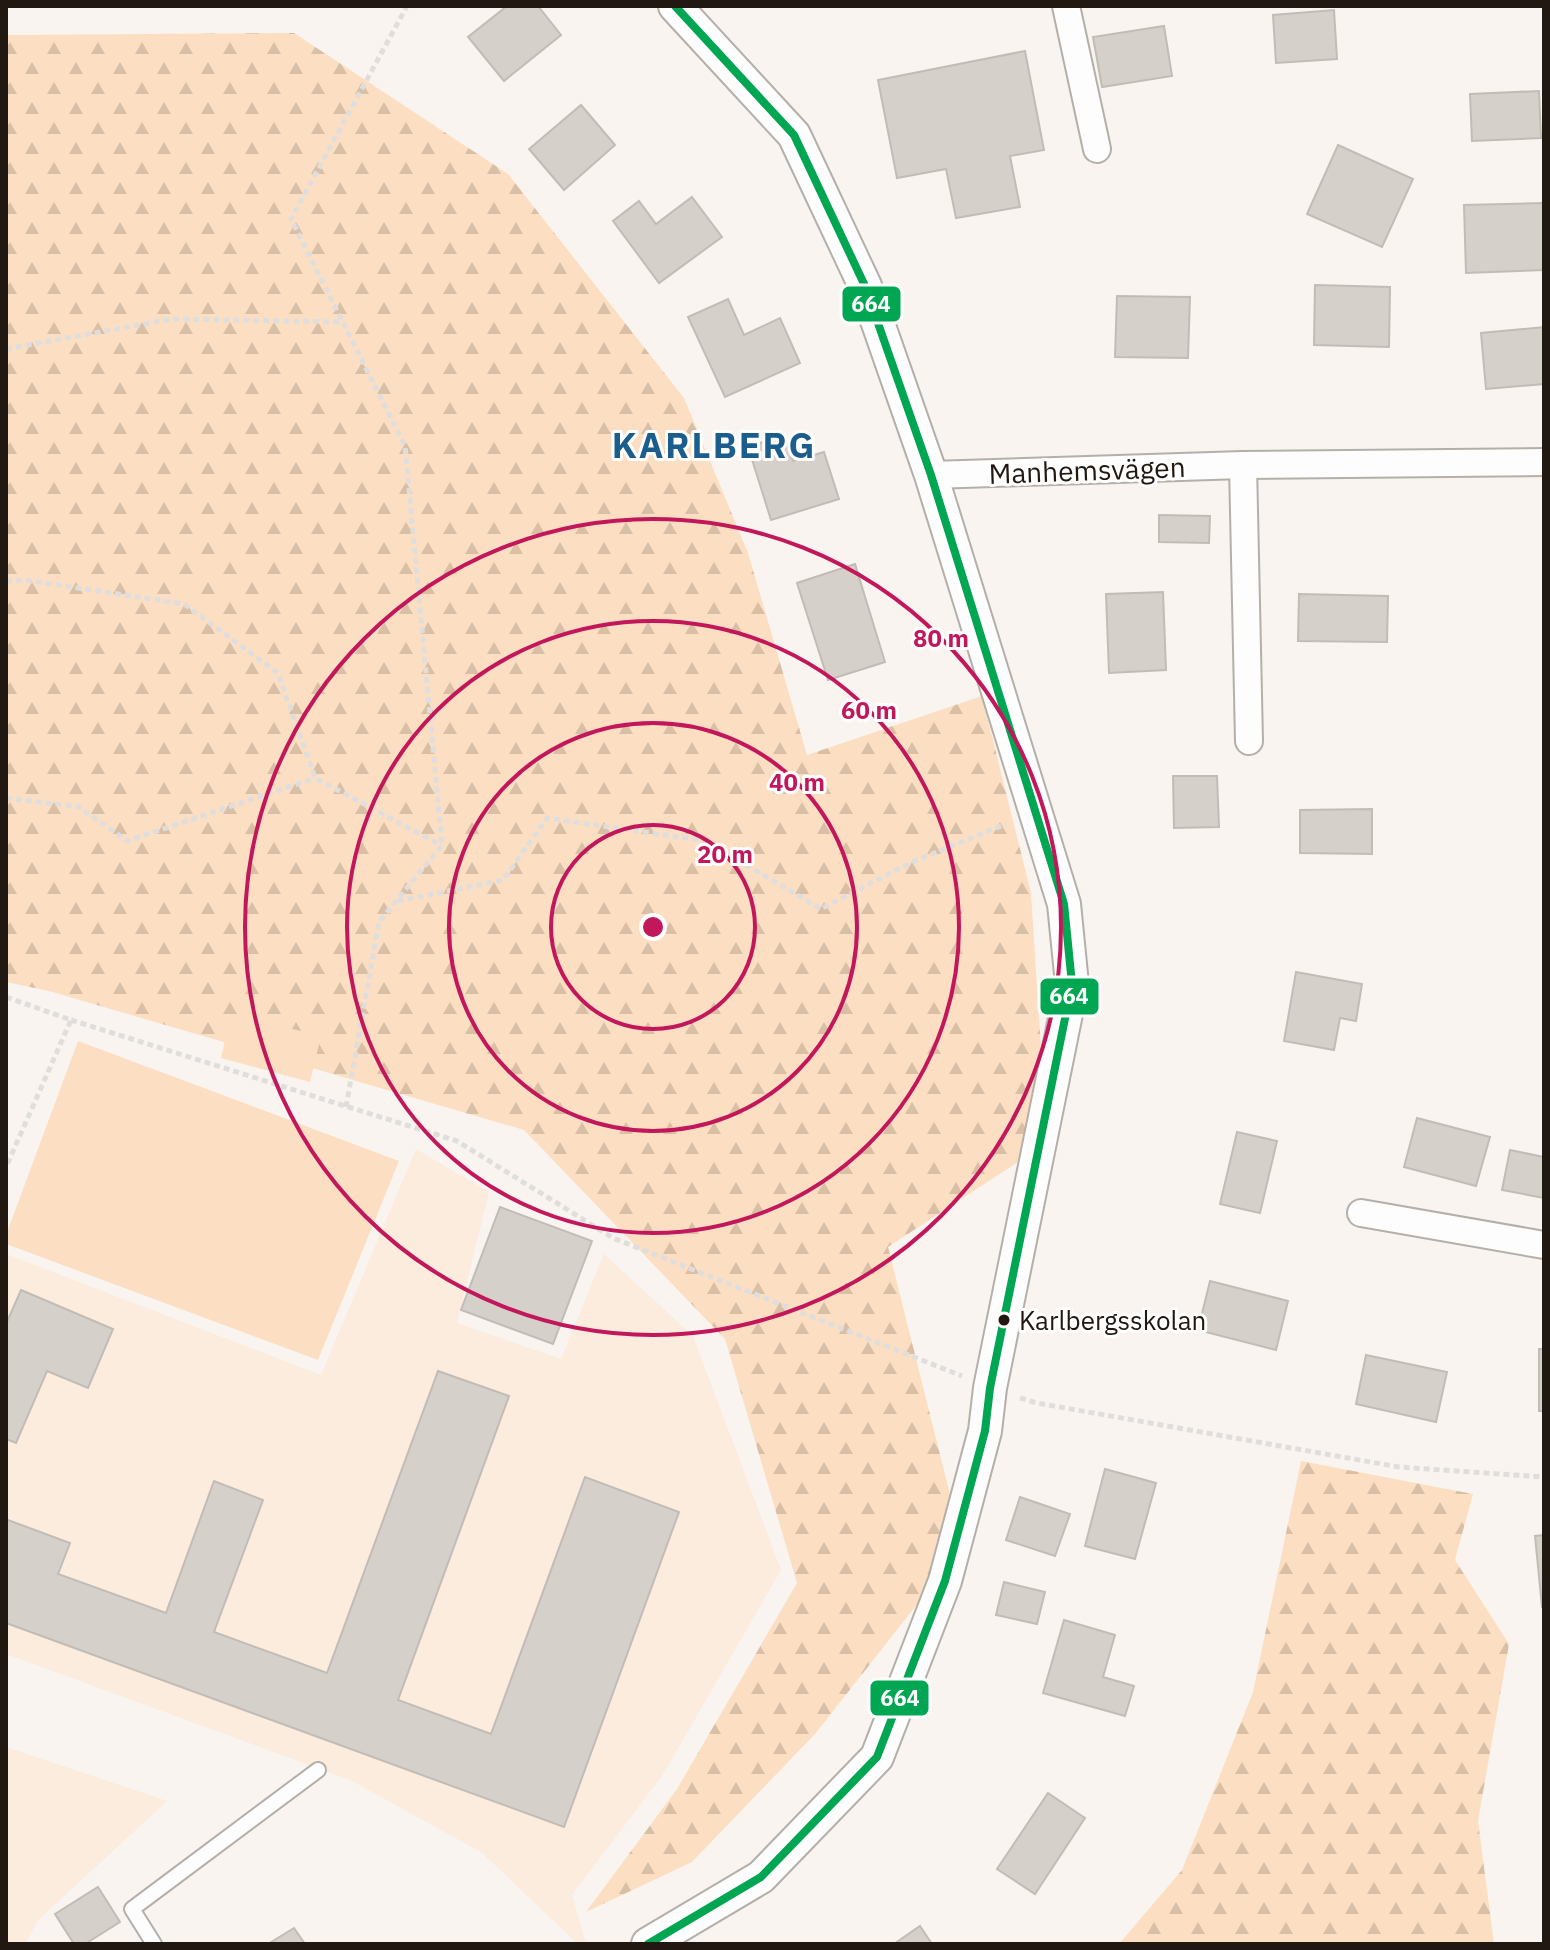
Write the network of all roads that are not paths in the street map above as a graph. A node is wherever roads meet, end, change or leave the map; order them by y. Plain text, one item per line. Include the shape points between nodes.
1 (675, 6) edge
2 (1066, 6) edge
3 (1097, 149) dead end
4 (1544, 462) edge
5 (1243, 465) junction
6 (931, 475) junction
7 (1249, 741) dead end
8 (1361, 1213) dead end
9 (1544, 1245) edge
10 (318, 1770) dead end
11 (154, 1944) edge
12 (648, 1944) edge

1 - 6 street via 794,135 865,286
2 - 3 street
4 - 5 street, Manhemsvägen
5 - 6 street, Manhemsvägen
5 - 7 street
6 - 12 street via 1064,904 1072,984 985,1431 945,1581 877,1757 761,1877
8 - 9 street
10 - 11 lane via 132,1909

